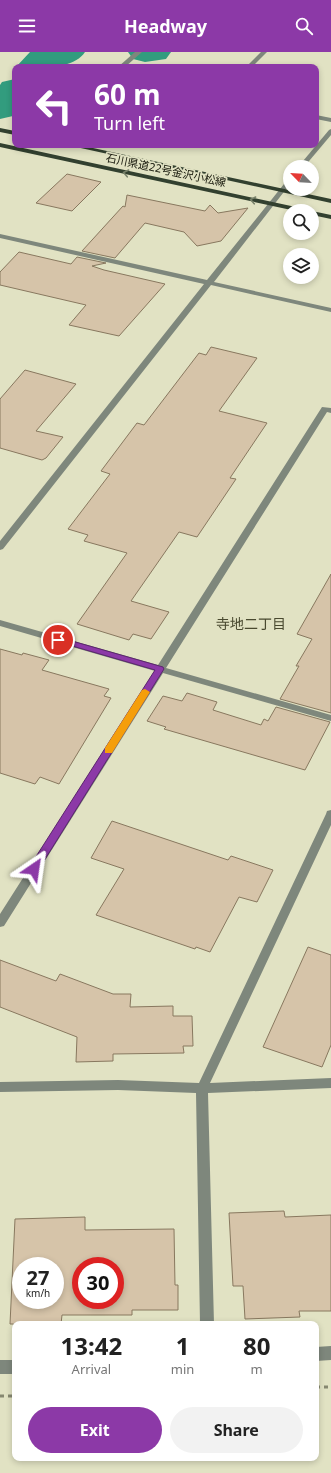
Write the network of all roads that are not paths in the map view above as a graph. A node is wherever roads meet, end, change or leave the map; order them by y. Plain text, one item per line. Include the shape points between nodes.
1 (264, 52) edge
2 (138, 53) edge
3 (125, 64) edge
4 (252, 64) edge
5 (319, 118) edge
6 (331, 120) edge
7 (0, 130) edge
8 (331, 131) edge
9 (12, 132) edge
10 (0, 145) edge
11 (319, 145) edge
12 (12, 148) edge
13 (14, 148) edge
14 (84, 148) edge
15 (317, 148) edge
16 (307, 160) edge
17 (282, 190) junction
18 (331, 201) edge
19 (273, 204) junction
20 (283, 206) edge
21 (319, 214) edge
22 (331, 217) edge
23 (0, 236) edge
24 (209, 283) junction
25 (331, 310) edge
26 (331, 411) edge
27 (0, 547) edge
28 (0, 623) edge
29 (160, 669) junction
30 (331, 718) edge
31 (331, 814) edge
32 (0, 923) edge
33 (331, 1083) edge
34 (0, 1087) edge
35 (202, 1088) junction
36 (207, 1321) edge
37 (331, 1353) edge
38 (319, 1354) edge
39 (0, 1367) edge
40 (12, 1367) edge

1 - 4 street
2 - 3 street
5 - 6 street
7 - 9 main road
8 - 11 street
12 -> 10 main road, 石川県道22号金沢小松線
19 -> 13 main road, 石川県道22号金沢小松線
14 - 17 main road, 石川県道22号金沢小松線
15 - 16 street
17 - 18 main road, 石川県道22号金沢小松線
17 - 19 street
19 - 20 main road, 石川県道22号金沢小松線
19 - 24 street
21 - 22 main road
23 - 24 street
24 - 25 street
24 - 27 street
26 - 29 street via 325,410
28 - 29 street
29 - 30 street
29 - 32 street
31 - 35 street
33 - 35 street
34 - 35 street via 118,1085
35 - 36 street
37 - 38 street
39 - 40 street

